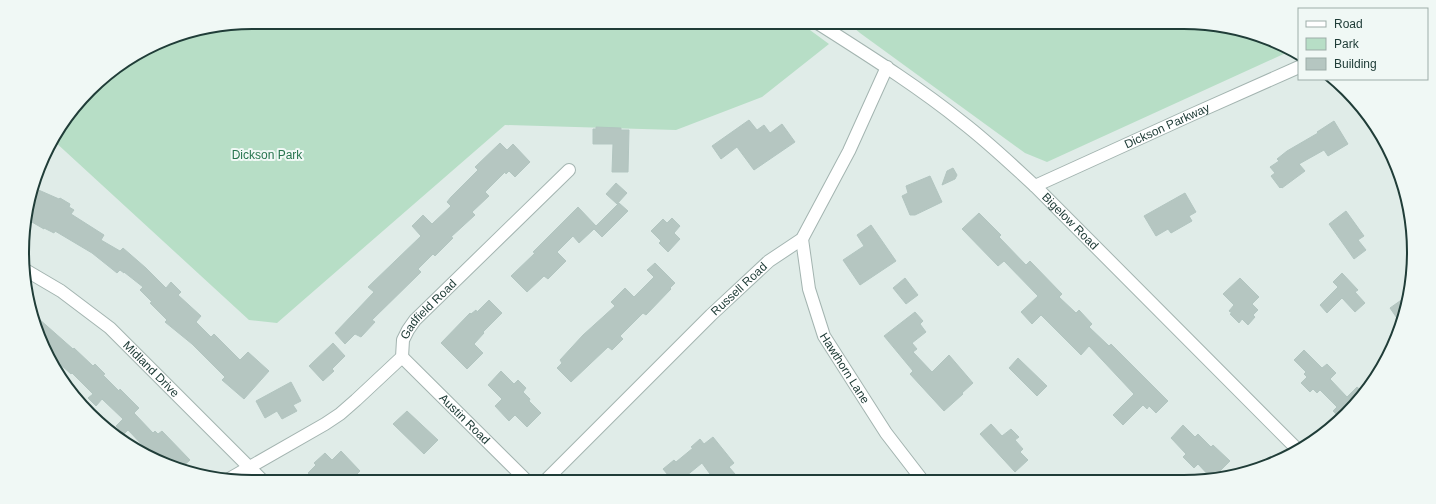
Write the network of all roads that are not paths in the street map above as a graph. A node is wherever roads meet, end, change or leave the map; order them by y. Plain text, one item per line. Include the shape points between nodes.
1 (827, 29) edge
2 (888, 67) junction
3 (1298, 68) edge
4 (569, 170) dead end
5 (1035, 186) junction
6 (802, 239) junction
7 (30, 273) edge
8 (402, 357) junction
9 (1294, 446) edge
10 (249, 468) junction
11 (236, 475) edge
12 (256, 475) edge
13 (521, 475) edge
14 (551, 475) edge
15 (919, 475) edge

1 - 2 street, Bigelow Road
2 - 5 street, Bigelow Road via 962,122
2 - 6 street, Russell Road via 849,151
3 - 5 street, Dickson Parkway
4 - 8 street, Gadfield Road via 415,320 403,340
5 - 9 street, Bigelow Road
6 - 14 street, Russell Road via 769,261 711,315
6 - 15 street, Hawthorn Lane via 809,289 824,336 886,433
7 - 10 street, Midland Drive via 61,291 110,328
8 - 10 street, Gadfield Road via 340,414
8 - 13 street, Austin Road
10 - 11 street, Gadfield Road
10 - 12 street, Midland Drive

